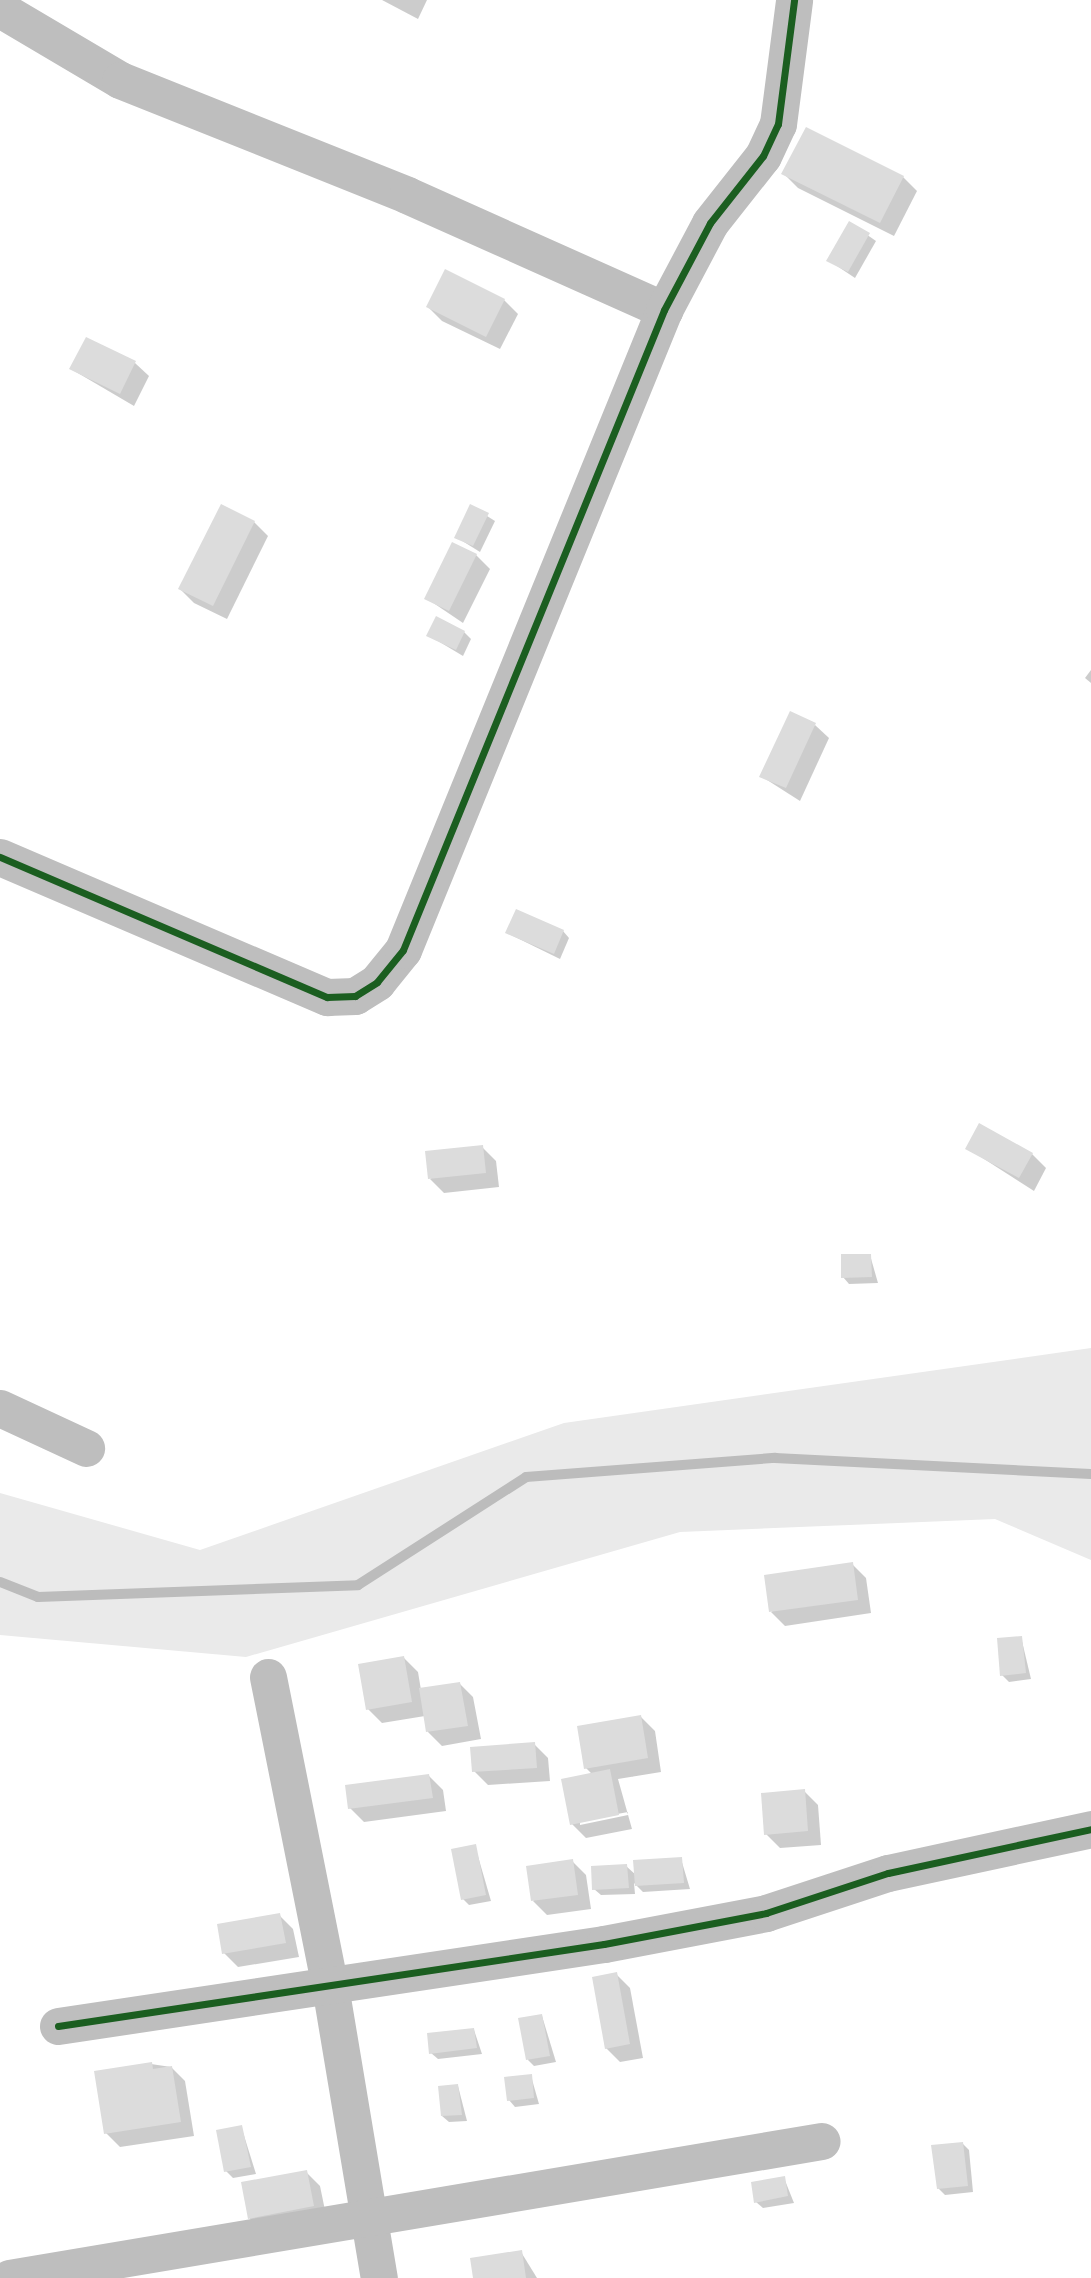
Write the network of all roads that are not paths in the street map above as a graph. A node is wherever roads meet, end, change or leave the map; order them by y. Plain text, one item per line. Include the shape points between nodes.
1 (794, 0) edge
2 (19, 12) edge
3 (664, 310) junction
4 (0, 857) edge
5 (0, 1408) edge
6 (86, 1448) dead end
7 (268, 1677) dead end
8 (1091, 1829) edge
9 (330, 1986) junction
10 (58, 2026) dead end
11 (822, 2141) dead end
12 (371, 2218) junction
13 (9, 2278) edge
14 (379, 2278) edge

1 - 3 street via 778,124 763,156 710,223
2 - 3 street via 120,80 407,195
3 - 4 street via 403,950 377,982 355,996 327,997
5 - 6 street
7 - 9 street
8 - 9 street via 888,1873 766,1913
9 - 10 street
9 - 12 street
11 - 12 street
12 - 13 street
12 - 14 street

